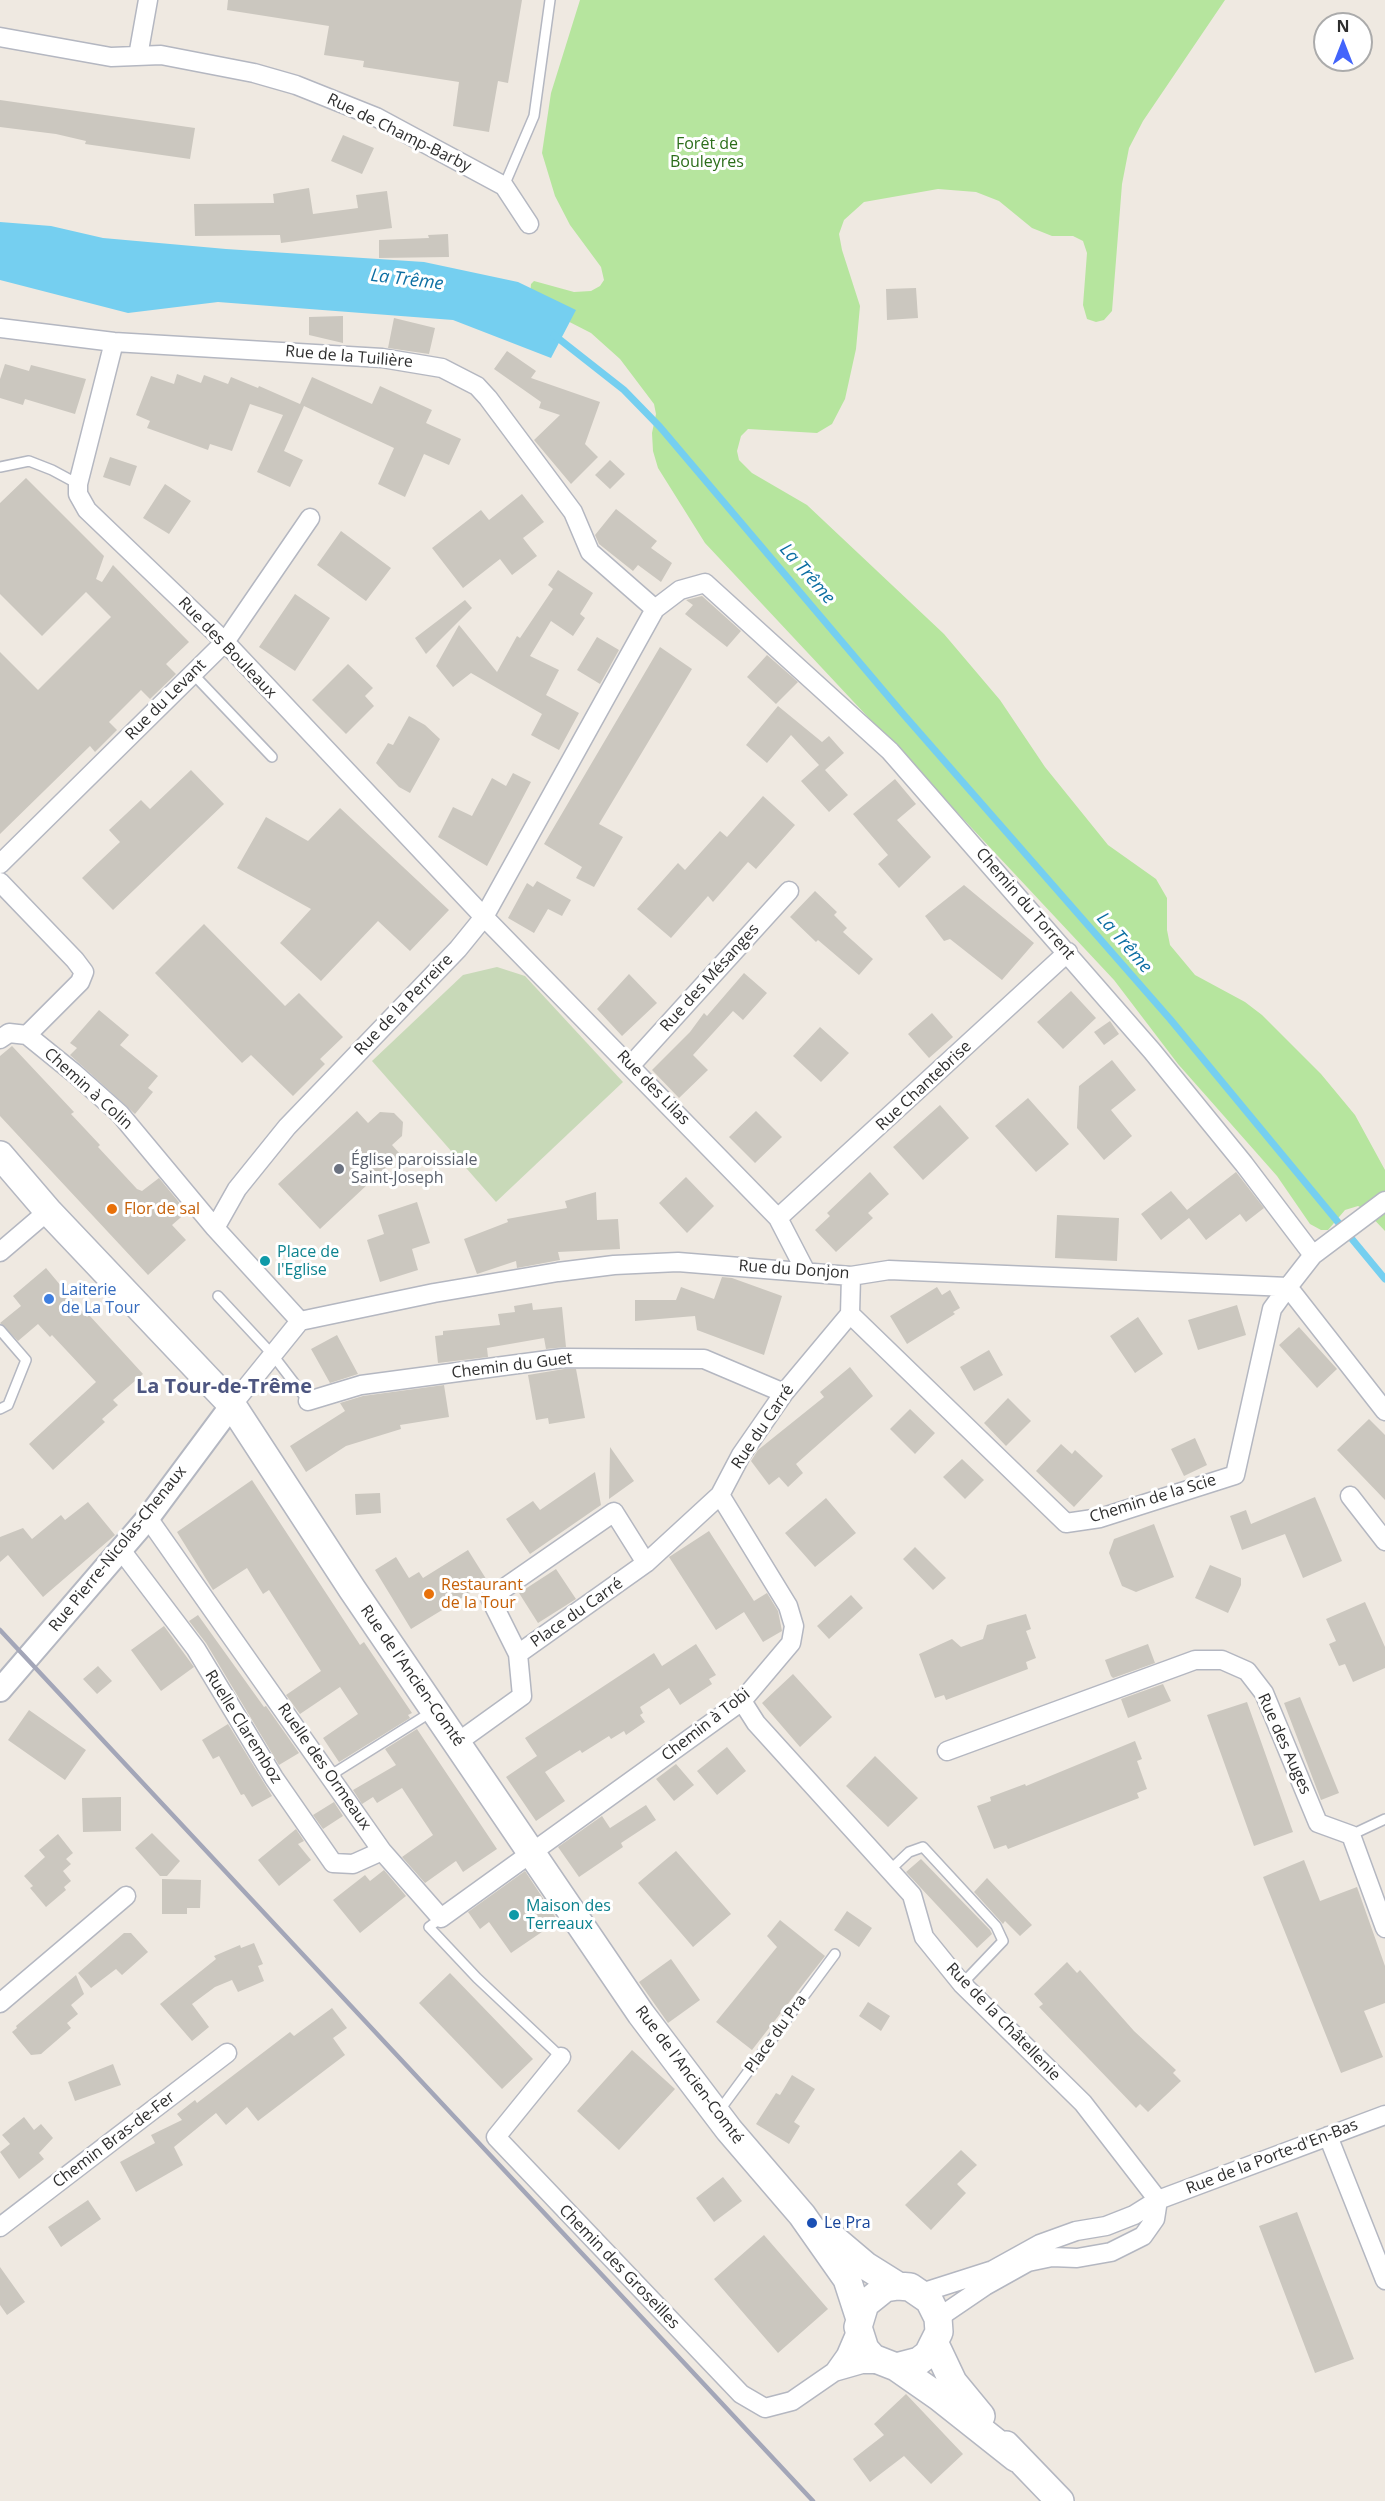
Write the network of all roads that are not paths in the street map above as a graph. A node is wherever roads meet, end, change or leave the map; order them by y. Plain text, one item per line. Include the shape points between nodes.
1 (148, 0) edge
2 (550, 0) edge
3 (0, 37) edge
4 (138, 56) junction
5 (504, 186) junction
6 (529, 224) dead end
7 (0, 328) edge
8 (114, 342) junction
9 (0, 467) edge
10 (78, 484) junction
11 (310, 518) dead end
12 (705, 583) joint
13 (655, 609) junction
14 (225, 642) junction
15 (193, 674) junction
16 (272, 757) dead end
17 (0, 864) edge
18 (0, 882) edge
19 (789, 891) dead end
20 (484, 917) junction
21 (1068, 952) junction
22 (27, 1035) junction
23 (0, 1039) edge
24 (632, 1065) junction
25 (0, 1155) edge
26 (1385, 1201) edge
27 (48, 1211) junction
28 (778, 1218) junction
29 (215, 1228) junction
30 (1320, 1249) junction
31 (0, 1252) edge
32 (806, 1272) junction
33 (851, 1276) junction
34 (1288, 1287) junction
35 (219, 1296) dead end
36 (850, 1314) junction
37 (300, 1321) junction
38 (0, 1330) edge
39 (272, 1354) junction
40 (784, 1394) junction
41 (308, 1401) joint
42 (232, 1405) junction
43 (0, 1409) edge
44 (1385, 1411) edge
45 (720, 1495) junction
46 (1350, 1496) dead end
47 (148, 1518) junction
48 (1385, 1541) edge
49 (121, 1550) junction
50 (646, 1563) junction
51 (518, 1654) junction
52 (0, 1690) edge
53 (742, 1701) junction
54 (436, 1709) junction
55 (458, 1742) junction
56 (947, 1752) dead end
57 (331, 1775) junction
58 (1385, 1819) edge
59 (1351, 1835) junction
60 (382, 1851) junction
61 (533, 1853) junction
62 (890, 1870) junction
63 (126, 1896) dead end
64 (441, 1918) junction
65 (1385, 1928) edge
66 (835, 1954) dead end
67 (962, 1984) junction
68 (0, 2003) edge
69 (227, 2053) dead end
70 (561, 2057) joint
71 (717, 2114) junction
72 (1385, 2115) edge
73 (1328, 2136) junction
74 (1158, 2200) junction
75 (802, 2215) junction
76 (0, 2226) edge
77 (1385, 2280) edge
78 (910, 2289) junction
79 (859, 2322) junction
80 (937, 2331) junction
81 (890, 2365) junction
82 (834, 2372) junction
83 (1016, 2458) junction
84 (1060, 2501) edge

1 - 4 street
2 - 5 lane via 534,116
3 - 4 street, Rue de Champ-Barby via 111,57
4 - 5 street, Rue de Champ-Barby via 161,55 296,85 376,117
5 - 6 street, Rue de Champ-Barby
7 - 8 street, Rue de la Tuilière
8 - 10 street
8 - 13 street, Rue de la Tuilière via 382,358 442,368 477,386 488,398 573,512 590,552
9 - 10 lane via 29,461
10 - 14 street, Rue des Bouleaux via 78,494 87,510
11 - 14 street, Rue du Levant
12 - 13 street, Rue de la Perreire via 680,591
12 - 21 street, Chemin du Torrent via 890,751
13 - 20 street, Rue de la Perreire
14 - 15 street, Rue du Levant
14 - 20 street, Rue des Bouleaux
15 - 16 lane
15 - 17 street, Rue du Levant
18 - 22 street via 84,972 80,982
19 - 24 street, Rue des Mésanges
20 - 24 street, Rue des Lilas
20 - 29 street, Rue de la Perreire via 458,949 286,1127 237,1189
21 - 28 street, Rue Chantebrise
21 - 30 street, Chemin du Torrent
22 - 23 street via 9,1033
22 - 29 street, Chemin à Colin via 120,1114
24 - 28 street, Rue des Lilas
25 - 27 main road, Rue de l'Ancien-Comté
26 - 30 street
27 - 31 street
27 - 42 main road, Rue de l'Ancien-Comté
28 - 32 street, Rue des Lilas
29 - 37 street
30 - 34 street
32 - 33 street, Rue du Donjon
32 - 37 street, Rue du Donjon via 678,1262 614,1265 434,1293
33 - 34 street, Rue du Donjon via 889,1270
33 - 36 street
34 - 36 street, Chemin de la Scie via 1272,1309 1235,1475 1100,1518 1066,1523
34 - 44 street
35 - 39 lane
36 - 40 street, Rue du Carré
37 - 39 street
38 - 43 lane via 26,1360 8,1405
39 - 41 lane
39 - 42 street
40 - 41 street, Chemin du Guet via 704,1359 563,1358 361,1385
40 - 45 street, Rue du Carré via 741,1455
42 - 47 street, Rue Pierre-Nicolas-Chenaux
42 - 54 main road, Rue de l'Ancien-Comté
45 - 50 street, Rue du Carré
45 - 53 street, Chemin à Tobi via 788,1606 794,1626 792,1643
46 - 48 street
47 - 49 street, Rue Pierre-Nicolas-Chenaux
47 - 57 street, Ruelle des Ormeaux
49 - 52 street, Rue Pierre-Nicolas-Chenaux
49 - 60 street, Ruelle Claremboz via 196,1649 274,1778 333,1863 353,1864
50 - 51 street, Place du Carré
50 - 51 street via 614,1512 504,1588 490,1598
51 - 55 street, Place du Carré via 522,1696
53 - 61 street, Chemin à Tobi
53 - 62 street, Rue de la Châtellenie via 756,1723
54 - 55 main road, Rue de l'Ancien-Comté
54 - 57 lane
55 - 61 main road, Rue de l'Ancien-Comté
56 - 59 street, Rue des Auges via 1195,1660 1222,1660 1247,1671 1264,1693 1318,1823
57 - 60 street, Ruelle des Ormeaux
58 - 59 lane
59 - 65 street
60 - 64 street, Ruelle des Ormeaux
61 - 64 street
61 - 71 main road, Rue de l'Ancien-Comté via 641,2014
62 - 67 street, Rue de la Châtellenie via 912,1895 924,1937
62 - 67 lane via 909,1852 923,1847 996,1926 1003,1941
63 - 68 street
64 - 70 lane via 429,1927
66 - 71 lane, Place du Pra
67 - 74 street, Rue de la Châtellenie via 1083,2103
69 - 76 street, Chemin Bras-de-Fer
70 - 82 street, Chemin des Groseilles via 496,2137 741,2394 765,2408 792,2401
71 - 75 main road, Rue de l'Ancien-Comté
72 - 73 street, Rue de la Porte-d'En-Bas
73 - 74 street, Rue de la Porte-d'En-Bas
73 - 77 street
74 - 78 street, Rue de la Porte-d'En-Bas via 1106,2226 1076,2231 1040,2244 993,2270
74 - 80 street via 1155,2219 1143,2236 1111,2252 1028,2262 985,2286
75 - 78 main road, Rue de l'Ancien-Comté via 866,2266
75 - 79 main road, Rue de l'Ancien-Comté via 847,2279
78 - 79 main road via 885,2288 873,2295
78 - 80 main road via 929,2300
79 - 81 main road via 865,2349
79 - 82 street, Chemin des Groseilles via 846,2355
80 - 81 main road via 919,2361
80 - 83 main road via 954,2382
81 - 82 street, Chemin des Groseilles via 862,2364
81 - 83 main road
83 - 84 main road

